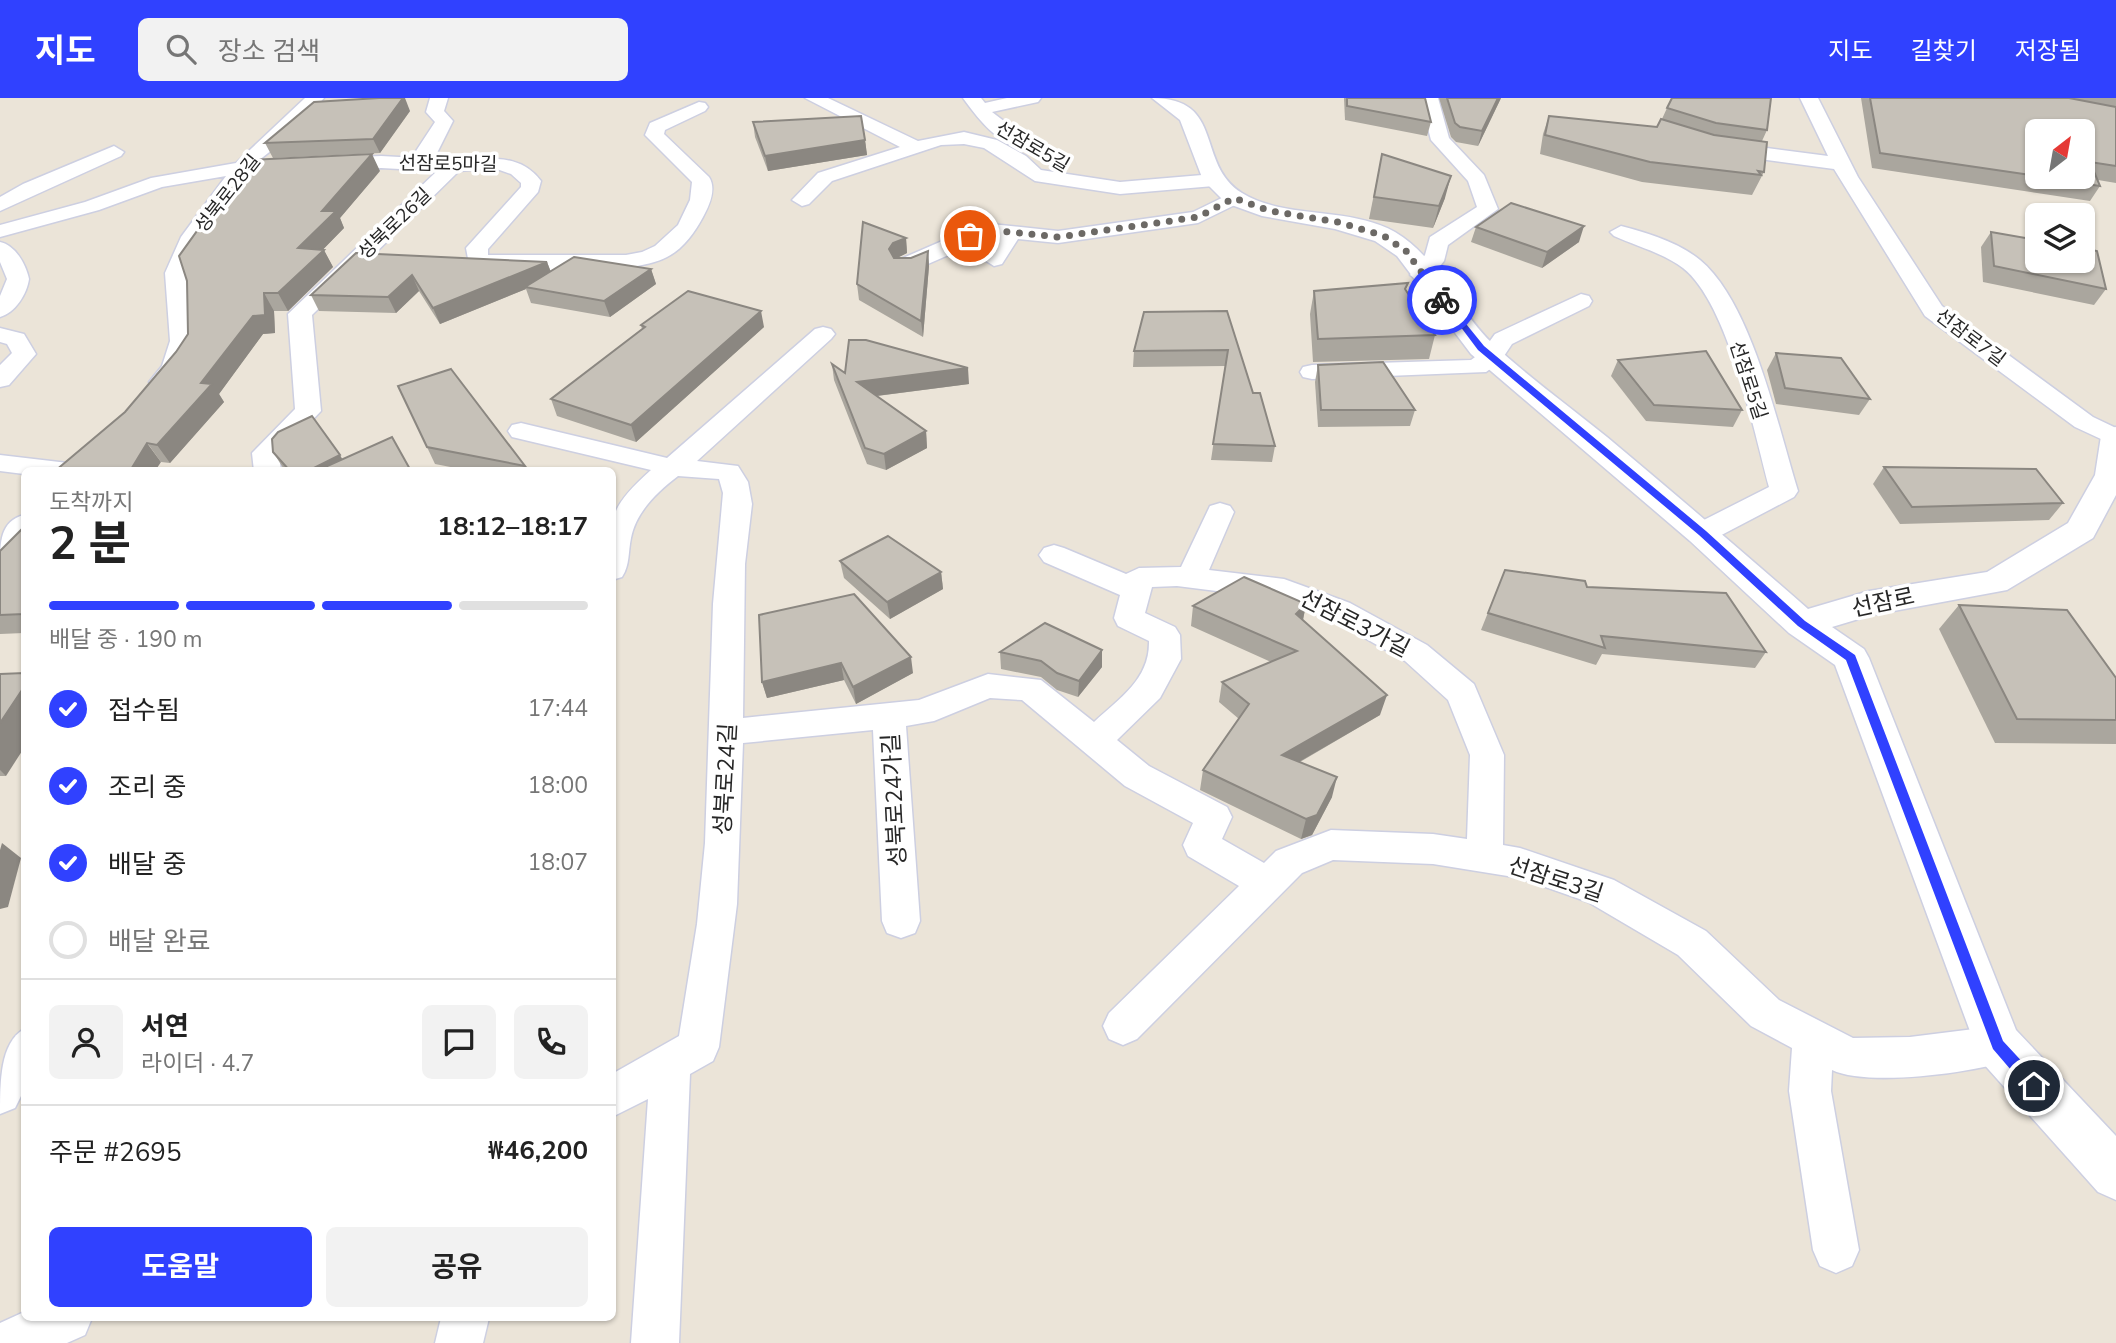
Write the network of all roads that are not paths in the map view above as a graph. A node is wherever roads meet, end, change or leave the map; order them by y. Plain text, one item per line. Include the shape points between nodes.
1 (315, 98) edge
2 (439, 98) edge
3 (814, 98) edge
4 (1032, 98) edge
5 (1163, 98) edge
6 (1429, 98) edge
7 (1809, 98) edge
8 (976, 104) edge
9 (699, 107) dead end
10 (1707, 145) edge
11 (919, 147) junction
12 (114, 152) dead end
13 (1842, 164) junction
14 (453, 166) junction
15 (241, 168) junction
16 (1035, 175) junction
17 (1213, 180) junction
18 (1144, 186) junction
19 (1234, 198) junction
20 (802, 200) dead end
21 (1068, 201) dead end
22 (0, 205) edge
23 (0, 230) edge
24 (1621, 232) dead end
25 (1012, 233) junction
26 (0, 248) edge
27 (993, 259) dead end
28 (904, 266) edge
29 (1422, 275) junction
30 (1581, 301) dead end
31 (0, 310) edge
32 (823, 334) dead end
33 (0, 335) edge
34 (1491, 357) junction
35 (1312, 372) dead end
36 (0, 380) edge
37 (147, 396) edge
38 (521, 431) dead end
39 (2116, 437) edge
40 (88, 452) edge
41 (0, 463) edge
42 (34, 467) edge
43 (72, 467) edge
44 (267, 467) edge
45 (672, 467) junction
46 (1220, 512) dead end
47 (21, 528) edge
48 (1702, 533) junction
49 (616, 542) edge
50 (0, 555) edge
51 (1054, 555) dead end
52 (1191, 578) junction
53 (1136, 590) junction
54 (1801, 624) junction
55 (889, 714) junction
56 (728, 732) junction
57 (1095, 741) junction
58 (1485, 858) junction
59 (1267, 884) junction
60 (901, 921) dead end
61 (1123, 1026) dead end
62 (1813, 1038) junction
63 (1998, 1045) junction
64 (21, 1054) edge
65 (669, 1064) junction
66 (0, 1093) edge
67 (616, 1095) edge
68 (2116, 1174) edge
69 (1836, 1250) dead end
70 (61, 1321) edge
71 (465, 1321) edge
72 (10, 1343) edge
73 (459, 1343) edge
74 (654, 1343) edge

1 - 15 street, 성북로28길
2 - 14 street, 성북로26길 via 435,112 444,121 426,151 427,158
3 - 11 street
4 - 8 street
5 - 17 street via 1189,117
6 - 29 street via 1440,141 1477,179 1488,209 1438,243 1436,256
7 - 13 street, 선잠로7길
8 - 18 street, 선잠로5길 via 991,123 1071,170
9 - 14 street, 선잠로5마길 via 656,127 654,135 702,181 704,191 685,227 664,250 646,258 549,264 477,259 477,248 524,199 531,181 496,162
10 - 13 street
11 - 16 street via 964,138 990,144
11 - 20 street via 825,177
12 - 22 street
13 - 39 street, 선잠로7길 via 1933,311 2084,422
14 - 15 street, 선잠로5마길 via 381,162
14 - 44 street, 성북로26길 via 300,314 309,411 264,453
15 - 23 street, 선잠로5마길 via 158,181 92,206
15 - 37 street, 성북로28길 via 192,237 176,273 182,341 174,368
16 - 18 street via 1120,188
16 - 21 street via 1043,192
17 - 18 street
17 - 19 street
19 - 25 street via 1198,217 1078,227 1058,237
19 - 29 street via 1270,211 1338,222 1384,236 1406,251
24 - 48 street, 선잠로5길 via 1693,264 1716,290 1737,340 1784,491
25 - 27 street
25 - 28 street via 991,230 970,236
26 - 31 street via 15,264 19,282
29 - 34 street
30 - 34 street via 1503,339
32 - 45 street
33 - 36 street via 16,339 24,354
34 - 35 street via 1477,367
34 - 48 street
38 - 45 street, 성북로24길
39 - 54 street, 선잠로 via 2111,475 2081,530 2014,572 1995,582 1869,603
40 - 43 street
41 - 42 street
45 - 49 street via 630,506
45 - 56 street, 성북로24길 via 728,472 737,483 730,562
46 - 52 street
47 - 50 street
48 - 54 street
51 - 53 street
52 - 53 street, 선잠로3가길 via 1139,578
52 - 58 street, 선잠로3가길 via 1284,589 1339,610 1416,653 1462,693 1487,755
53 - 57 street via 1129,618 1164,635 1165,659 1149,690
54 - 63 street, 선잠로 via 1851,658
55 - 56 street, 성북로24가길
55 - 57 street via 922,712 988,686 1030,688
55 - 60 street, 성북로24가길
56 - 65 street, 성북로24길 via 720,885 698,1047
57 - 59 street via 1137,776 1214,817 1201,845
58 - 59 street, 선잠로3길 via 1433,849 1331,845 1289,862
58 - 62 street, 선잠로3길 via 1520,863 1601,891 1692,943 1765,1013
59 - 61 street, 선잠로3길
62 - 63 street, 선잠로3길 via 1850,1058 1910,1058
62 - 69 street via 1810,1091
63 - 68 street, 선잠로
64 - 66 street
65 - 67 street, 성북로24길
65 - 74 street
70 - 72 street
71 - 73 street

